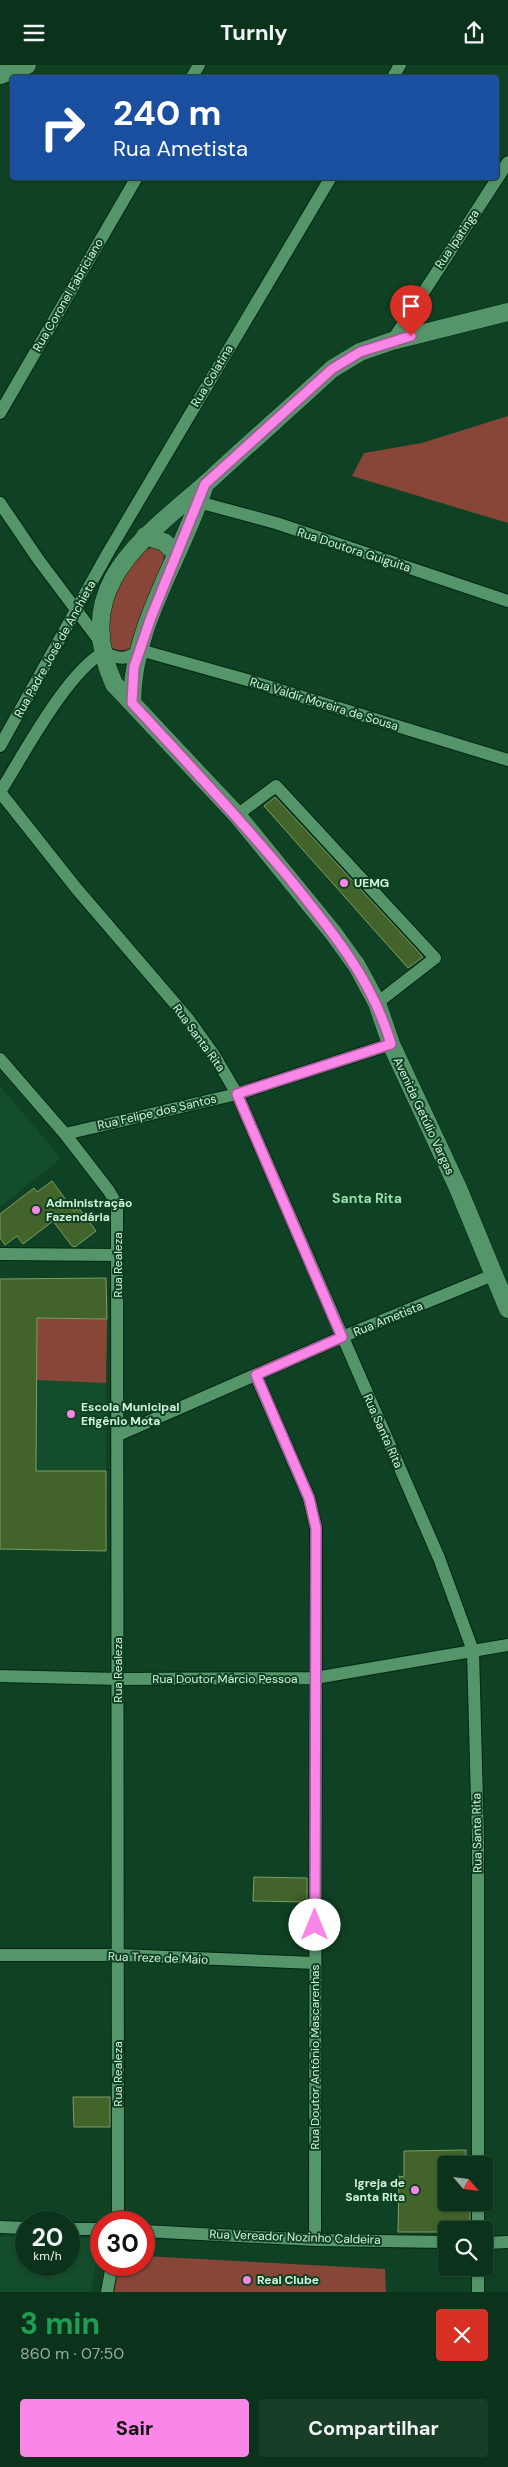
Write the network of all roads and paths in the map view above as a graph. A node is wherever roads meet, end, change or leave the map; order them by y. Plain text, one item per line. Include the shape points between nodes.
1 (27, 65) edge
2 (0, 75) edge
3 (508, 162) edge
4 (499, 176) edge
5 (135, 180) edge
6 (329, 180) edge
7 (496, 180) edge
8 (508, 312) edge
9 (392, 341) junction
10 (0, 413) edge
11 (193, 501) junction
12 (0, 503) edge
13 (141, 540) junction
14 (109, 551) junction
15 (176, 553) junction
16 (508, 601) edge
17 (77, 610) junction
18 (102, 648) junction
19 (140, 650) junction
20 (132, 703) junction
21 (0, 746) edge
22 (508, 760) edge
23 (0, 792) edge
24 (237, 815) junction
25 (377, 1003) junction
26 (391, 1044) junction
27 (0, 1059) edge
28 (237, 1094) junction
29 (65, 1134) junction
30 (0, 1254) edge
31 (117, 1255) junction
32 (493, 1275) junction
33 (508, 1309) edge
34 (342, 1337) junction
35 (256, 1375) junction
36 (118, 1435) junction
37 (508, 1645) edge
38 (473, 1651) junction
39 (0, 1676) edge
40 (315, 1678) junction
41 (118, 1679) junction
42 (0, 1955) edge
43 (118, 1955) junction
44 (315, 1963) junction
45 (478, 2156) edge
46 (118, 2211) edge
47 (0, 2227) edge
48 (15, 2228) edge
49 (155, 2232) edge
50 (315, 2239) junction
51 (508, 2242) edge
52 (438, 2243) edge
53 (493, 2243) edge
54 (110, 2276) edge
55 (478, 2276) edge
56 (106, 2292) edge
57 (478, 2292) edge

1 - 2 street
3 - 4 street, Rua Ipatinga
5 - 10 street, Rua Coronel Fabriciano
6 - 14 street, Rua Colatina
7 - 9 street, Rua Ipatinga
8 - 9 street
9 - 11 street via 360,352 332,369 205,484
11 - 13 street, Avenida Getúlio Vargas
11 - 15 street
11 - 16 street, Rua Doutora Guiguita via 276,523
12 - 17 street
13 - 14 street
13 - 15 street via 164,542
13 - 18 street, Avenida Getúlio Vargas via 110,587 102,610
14 - 17 street, Rua Padre José de Anchieta
15 - 19 street
17 - 18 street
17 - 21 street, Rua Padre José de Anchieta
18 - 19 street via 115,658 124,659
18 - 20 street, Avenida Getúlio Vargas via 114,684
18 - 23 street, Rua Padre José de Anchieta via 74,677
19 - 20 street via 132,680
19 - 22 street, Rua Valdir Moreira de Sousa
20 - 24 street, Avenida Getúlio Vargas
23 - 28 street, Rua Santa Rita via 188,1020
24 - 25 street, Avenida Getúlio Vargas via 334,934 357,966
24 - 25 street via 276,786 434,958
25 - 26 street, Avenida Getúlio Vargas
26 - 28 street, Rua Felipe dos Santos
26 - 32 street, Avenida Getúlio Vargas via 458,1188
27 - 29 street, Rua Realeza
28 - 29 street, Rua Felipe dos Santos
28 - 34 street, Rua Santa Rita
29 - 31 street, Rua Realeza via 117,1205
30 - 31 street
31 - 36 street, Rua Realeza
32 - 33 street, Avenida Getúlio Vargas
32 - 34 street, Rua Ametista
34 - 35 street, Rua Ametista
34 - 38 street, Rua Santa Rita via 438,1558
35 - 36 street, Rua Ametista
35 - 40 street, Rua Doutor Antônio Mascarenhas via 309,1498 316,1528
36 - 41 street, Rua Realeza
37 - 38 street, Rua Doutor Márcio Pessoa
38 - 40 street, Rua Doutor Márcio Pessoa
38 - 45 street, Rua Santa Rita via 478,1839
39 - 41 street, Rua Doutor Márcio Pessoa
40 - 41 street, Rua Doutor Márcio Pessoa
40 - 44 street, Rua Doutor Antônio Mascarenhas
41 - 43 street, Rua Realeza
42 - 43 street, Rua Treze de Maio
43 - 44 street, Rua Treze de Maio
43 - 46 street, Rua Realeza
44 - 50 street, Rua Doutor Antônio Mascarenhas
47 - 48 street
49 - 50 street, Rua Vereador Nozinho Caldeira
50 - 52 street, Rua Vereador Nozinho Caldeira
51 - 53 street
54 - 56 street
55 - 57 street

